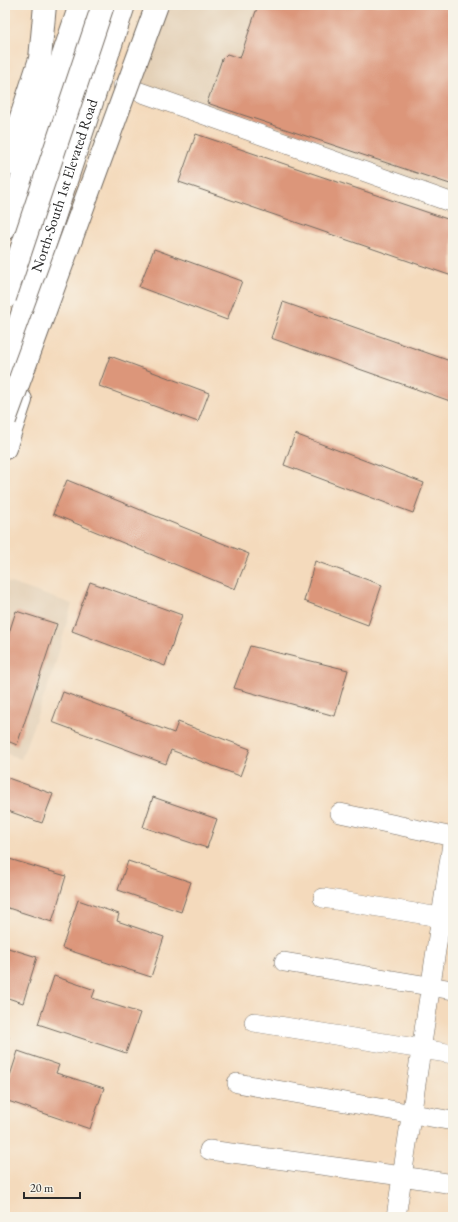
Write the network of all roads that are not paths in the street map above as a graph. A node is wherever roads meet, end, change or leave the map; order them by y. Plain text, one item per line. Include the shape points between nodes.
1 (44, 5) edge
2 (80, 5) edge
3 (103, 5) edge
4 (124, 5) edge
5 (150, 5) edge
6 (157, 5) edge
7 (123, 86) junction
8 (5, 166) edge
9 (453, 203) edge
10 (5, 229) edge
11 (5, 298) edge
12 (5, 366) edge
13 (5, 420) edge
14 (5, 448) edge
15 (340, 813) dead end
16 (453, 837) edge
17 (323, 898) dead end
18 (447, 918) edge
19 (284, 962) dead end
20 (430, 987) junction
21 (453, 990) edge
22 (254, 1022) dead end
23 (421, 1050) junction
24 (453, 1054) edge
25 (237, 1083) dead end
26 (411, 1113) junction
27 (453, 1121) edge
28 (209, 1150) dead end
29 (402, 1176) junction
30 (453, 1184) edge
31 (396, 1217) edge

1 - 8 highway via 40,59
2 - 10 highway
3 - 11 highway, North-South 1st Elevated Road, bridge
4 - 12 highway, North-South 1st Elevated Road
5 - 7 highway
6 - 13 highway, bridge
7 - 9 street
7 - 14 highway
15 - 16 street
16 - 18 street
17 - 18 street
18 - 20 street
19 - 20 street
20 - 21 street
20 - 23 street
22 - 23 street
23 - 24 street
23 - 26 street
25 - 26 street
26 - 27 street
26 - 29 street
28 - 29 street
29 - 30 street
29 - 31 street

